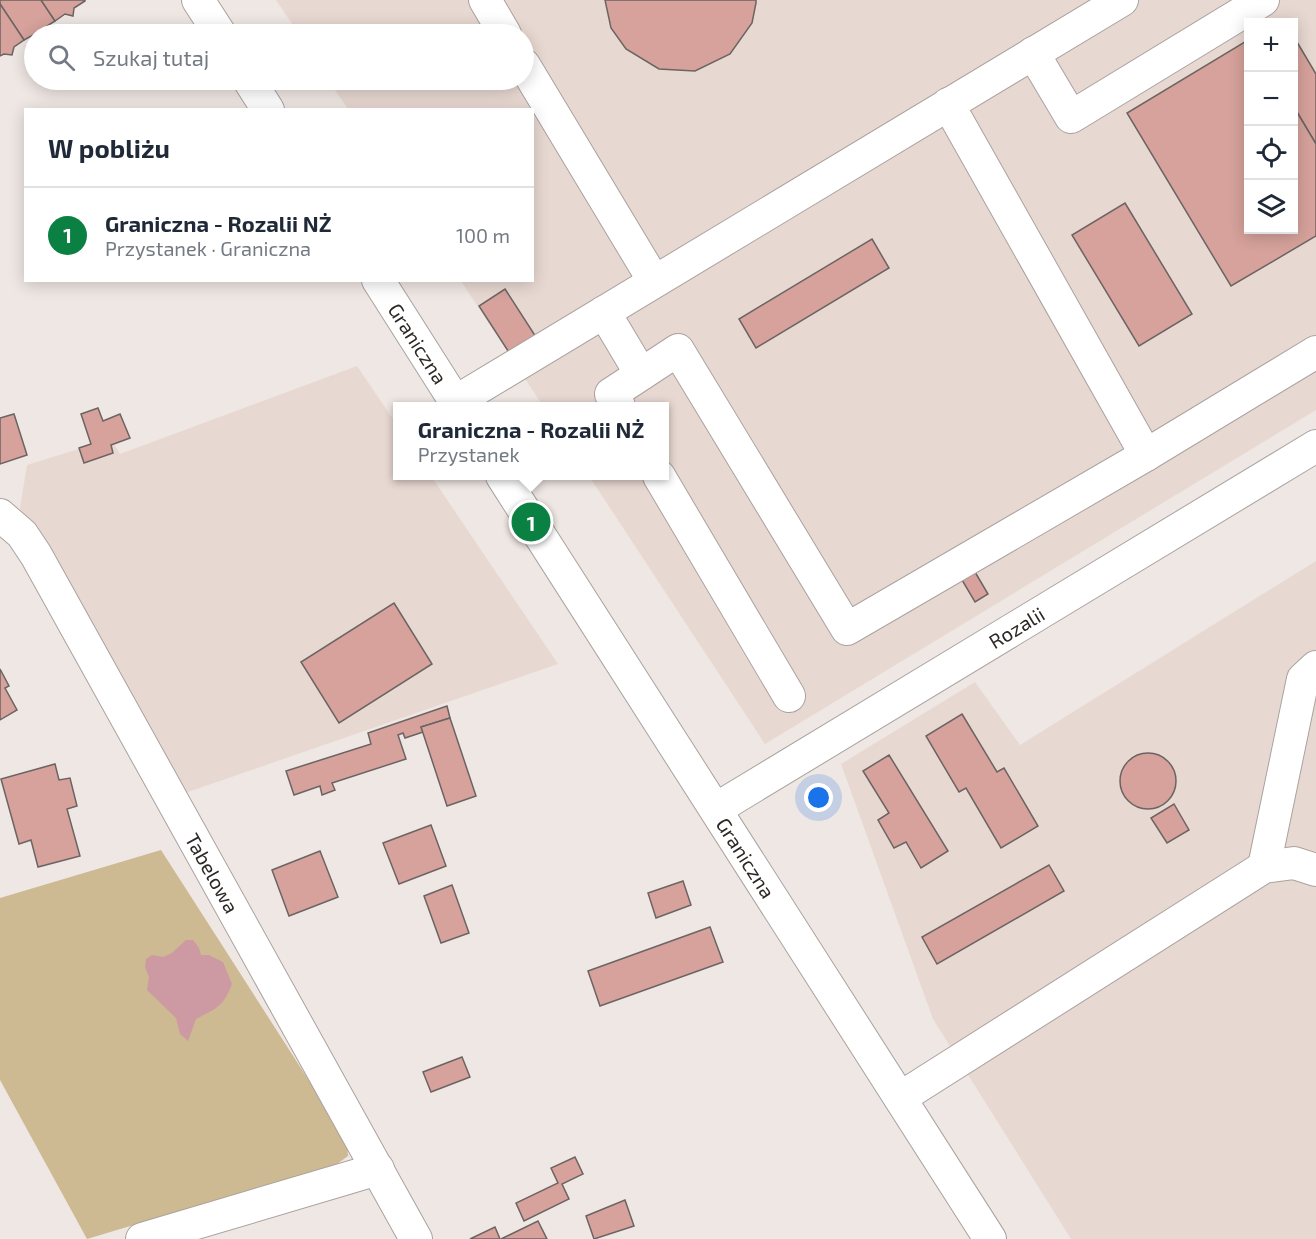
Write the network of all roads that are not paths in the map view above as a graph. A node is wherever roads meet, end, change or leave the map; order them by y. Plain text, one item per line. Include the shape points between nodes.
1 (198, 0) edge
2 (484, 0) edge
3 (1122, 0) edge
4 (1263, 0) edge
5 (214, 24) edge
6 (499, 24) edge
7 (1034, 53) junction
8 (534, 82) edge
9 (255, 90) edge
10 (948, 105) junction
11 (267, 108) edge
12 (379, 282) edge
13 (654, 282) junction
14 (604, 312) junction
15 (1316, 352) edge
16 (641, 374) junction
17 (456, 402) edge
18 (460, 402) edge
19 (616, 402) edge
20 (1316, 446) edge
21 (1146, 455) junction
22 (505, 480) edge
23 (661, 480) edge
24 (0, 515) edge
25 (1316, 667) edge
26 (789, 696) dead end
27 (716, 809) junction
28 (1264, 867) junction
29 (1316, 870) edge
30 (900, 1098) junction
31 (378, 1169) junction
32 (142, 1239) edge
33 (416, 1239) edge
34 (990, 1239) edge

1 - 5 street
2 - 6 street
3 - 7 street
4 - 7 street via 1071,117
7 - 10 street
8 - 13 street
9 - 11 street
10 - 13 street
10 - 21 street
12 - 17 street, Graniczna
13 - 14 street
14 - 16 street
14 - 18 street
15 - 21 street
16 - 19 street via 611,394
16 - 21 street via 678,350 847,628
20 - 27 street, Rozalii
22 - 27 street, Graniczna
23 - 26 street
24 - 31 street, Tabelowa via 22,534 36,555
25 - 28 street via 1303,679
27 - 30 street, Graniczna
28 - 29 street via 1294,863
28 - 30 street
30 - 34 street, Graniczna
31 - 32 street
31 - 33 street, Tabelowa

